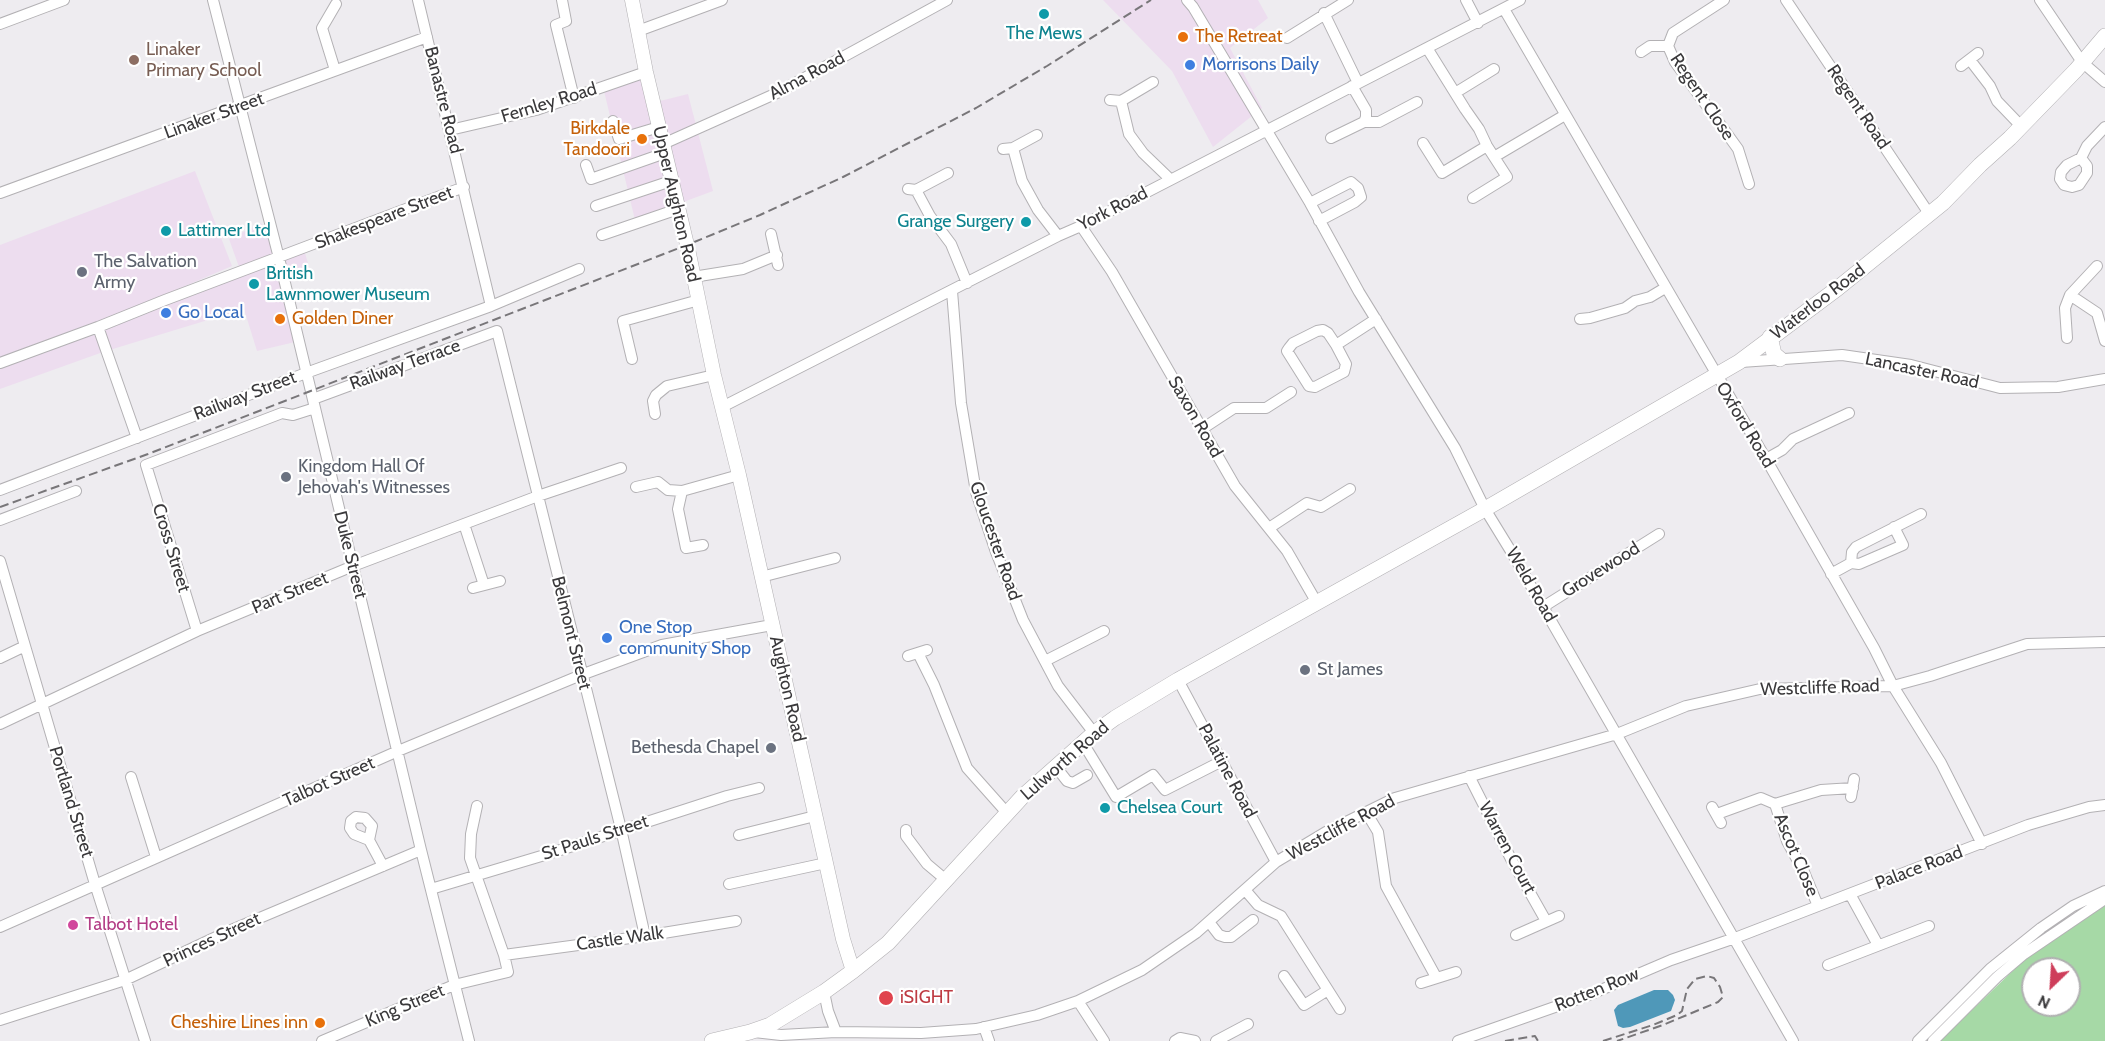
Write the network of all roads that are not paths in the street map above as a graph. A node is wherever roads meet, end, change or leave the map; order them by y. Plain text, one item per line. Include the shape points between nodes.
1 (64, 0) edge
2 (213, 0) edge
3 (418, 0) edge
4 (562, 0) edge
5 (632, 0) edge
6 (722, 0) edge
7 (947, 0) edge
8 (1186, 0) edge
9 (1348, 0) edge
10 (1466, 0) edge
11 (1520, 0) edge
12 (1724, 0) edge
13 (1786, 0) edge
14 (2040, 0) edge
15 (336, 4) dead end
16 (1504, 9) junction
17 (1324, 14) junction
18 (1478, 23) junction
19 (0, 24) edge
20 (638, 31) junction
21 (2105, 36) edge
22 (427, 37) junction
23 (1287, 38) dead end
24 (1668, 46) junction
25 (1427, 48) junction
26 (1641, 52) dead end
27 (1970, 59) dead end
28 (2082, 62) junction
29 (1494, 69) dead end
30 (335, 70) junction
31 (646, 72) junction
32 (1153, 82) dead end
33 (2105, 82) edge
34 (1355, 85) junction
35 (1455, 93) junction
36 (574, 98) junction
37 (1417, 102) dead end
38 (240, 107) junction
39 (1565, 115) junction
40 (613, 122) dead end
41 (1364, 122) junction
42 (2021, 126) junction
43 (659, 127) junction
44 (2105, 127) edge
45 (450, 130) junction
46 (1267, 130) junction
47 (1037, 135) dead end
48 (1331, 138) dead end
49 (1423, 143) dead end
50 (1487, 146) junction
51 (664, 148) junction
52 (1494, 157) junction
53 (2081, 158) dead end
54 (586, 165) dead end
55 (948, 173) dead end
56 (1170, 179) junction
57 (671, 182) junction
58 (1749, 184) dead end
59 (464, 187) junction
60 (0, 193) edge
61 (1473, 198) dead end
62 (1310, 203) junction
63 (596, 206) dead end
64 (678, 209) junction
65 (1930, 215) junction
66 (1319, 221) junction
67 (1081, 226) junction
68 (771, 234) dead end
69 (602, 235) dead end
70 (1058, 236) junction
71 (279, 258) junction
72 (2097, 266) dead end
73 (579, 269) dead end
74 (693, 277) junction
75 (967, 283) junction
76 (1665, 288) junction
77 (952, 291) junction
78 (2070, 295) junction
79 (699, 300) junction
80 (491, 306) junction
81 (1376, 319) junction
82 (1580, 319) dead end
83 (98, 327) junction
84 (496, 331) joint
85 (1770, 337) junction
86 (2067, 338) dead end
87 (2105, 341) edge
88 (1336, 345) junction
89 (632, 359) dead end
90 (1780, 359) junction
91 (1739, 362) junction
92 (0, 363) edge
93 (306, 373) junction
94 (714, 375) junction
95 (1716, 376) junction
96 (2105, 378) edge
97 (1291, 392) dead end
98 (314, 404) junction
99 (722, 407) junction
100 (1849, 413) dead end
101 (655, 414) dead end
102 (1202, 429) junction
103 (137, 438) junction
104 (1766, 459) junction
105 (146, 465) joint
106 (621, 468) dead end
107 (739, 475) junction
108 (636, 487) dead end
109 (1350, 489) dead end
110 (0, 490) edge
111 (76, 491) dead end
112 (682, 491) junction
113 (538, 496) junction
114 (1485, 509) junction
115 (1921, 514) dead end
116 (0, 520) edge
117 (464, 524) junction
118 (1894, 527) junction
119 (1269, 528) junction
120 (1659, 534) dead end
121 (703, 545) dead end
122 (835, 558) dead end
123 (0, 561) edge
124 (1851, 563) junction
125 (353, 567) junction
126 (1831, 574) junction
127 (761, 577) junction
128 (500, 581) dead end
129 (484, 585) junction
130 (4, 588) edge
131 (473, 588) dead end
132 (1317, 603) junction
133 (1543, 607) junction
134 (772, 625) junction
135 (1104, 630) dead end
136 (197, 631) junction
137 (2105, 642) edge
138 (25, 646) junction
139 (918, 653) dead end
140 (0, 658) edge
141 (1045, 661) junction
142 (581, 675) junction
143 (1178, 680) junction
144 (1893, 686) junction
145 (42, 705) junction
146 (0, 724) edge
147 (1617, 734) junction
148 (1089, 738) junction
149 (398, 751) junction
150 (1222, 761) junction
151 (1056, 767) junction
152 (1087, 775) dead end
153 (1468, 776) junction
154 (131, 777) dead end
155 (759, 788) dead end
156 (1853, 788) dead end
157 (1775, 804) junction
158 (2105, 805) edge
159 (477, 806) dead end
160 (1366, 812) junction
161 (1007, 813) junction
162 (1716, 815) dead end
163 (815, 816) junction
164 (621, 829) junction
165 (906, 830) dead end
166 (739, 835) dead end
167 (369, 840) dead end
168 (1982, 844) junction
169 (421, 850) junction
170 (156, 857) junction
171 (1276, 862) junction
172 (826, 864) junction
173 (383, 866) junction
174 (477, 875) junction
175 (946, 880) junction
176 (95, 884) junction
177 (729, 885) dead end
178 (431, 889) junction
179 (1246, 891) junction
180 (2105, 891) edge
181 (1850, 894) junction
182 (2105, 899) edge
183 (1818, 906) junction
184 (1559, 916) dead end
185 (1253, 920) dead end
186 (736, 921) dead end
187 (1546, 921) junction
188 (1209, 922) junction
189 (1929, 926) dead end
190 (0, 927) edge
191 (1516, 935) dead end
192 (645, 936) junction
193 (1735, 938) junction
194 (1878, 945) junction
195 (504, 955) junction
196 (1828, 965) dead end
197 (853, 971) junction
198 (1456, 972) dead end
199 (1284, 976) dead end
200 (1436, 977) junction
201 (125, 980) junction
202 (1421, 983) dead end
203 (454, 985) junction
204 (1328, 990) junction
205 (824, 992) junction
206 (1078, 1001) junction
207 (1340, 1009) dead end
208 (0, 1020) edge
209 (1248, 1024) dead end
210 (984, 1027) junction
211 (750, 1032) junction
212 (831, 1035) edge
213 (949, 1036) edge
214 (897, 1037) edge
215 (145, 1041) edge
216 (322, 1041) edge
217 (469, 1041) edge
218 (712, 1041) edge
219 (989, 1041) edge
220 (1104, 1041) edge
221 (1175, 1041) edge
222 (1195, 1041) edge
223 (1216, 1041) edge
224 (1458, 1041) edge
225 (1793, 1041) edge
226 (1918, 1041) edge
227 (1933, 1041) edge

1 - 19 street
2 - 38 street, Duke Street
3 - 22 street, Banastre Road
4 - 36 street via 566,21 556,25
5 - 20 main road, Upper Aughton Road
6 - 20 street
7 - 51 street, Alma Road via 777,93
8 - 46 street, Weld Road
9 - 17 street
10 - 18 street
11 - 16 street, York Road
12 - 24 street, Regent Close via 1673,33
13 - 65 street, Regent Road
14 - 28 street
15 - 30 street via 322,28
16 - 18 street, York Road
16 - 39 street, Oxford Road
17 - 23 street
17 - 34 street
18 - 25 street, York Road
20 - 31 main road, Upper Aughton Road
21 - 28 highway, Waterloo Road
22 - 30 street, Linaker Street
22 - 45 street, Banastre Road
24 - 26 street via 1650,46
24 - 58 street, Regent Close via 1675,62 1738,149
25 - 34 street, York Road
25 - 35 street
27 - 42 street via 1997,101
28 - 33 street
28 - 42 highway, Waterloo Road
29 - 35 street
30 - 38 street, Linaker Street
31 - 36 street, Fernley Road
31 - 43 main road, Upper Aughton Road
32 - 56 street via 1116,101 1143,153
34 - 41 street via 1366,111
34 - 46 street, York Road
35 - 50 street
36 - 45 street, Fernley Road
37 - 41 street via 1379,122
38 - 60 street, Linaker Street
38 - 71 street, Duke Street
39 - 52 street
39 - 76 street, Oxford Road
40 - 43 street via 619,140
41 - 48 street
42 - 65 highway, Waterloo Road
43 - 51 main road, Upper Aughton Road
44 - 53 street
45 - 59 street, Banastre Road
46 - 56 street, York Road
46 - 62 street, Weld Road
47 - 70 street via 1008,148 1038,210
49 - 50 street via 1442,173
50 - 52 street
51 - 54 street, Alma Road via 591,179
51 - 57 main road, Upper Aughton Road
52 - 61 street via 1507,177
55 - 75 street via 912,189 951,244
56 - 67 street, York Road
57 - 63 street
57 - 64 main road, Upper Aughton Road
59 - 71 street, Shakespeare Street
59 - 80 street, Banastre Road
62 - 66 street, Weld Road
62 - 66 street via 1351,182 1359,188 1361,197 1356,202
64 - 69 street
64 - 74 main road, Upper Aughton Road
65 - 85 highway, Waterloo Road
66 - 81 street, Weld Road
67 - 70 street, York Road
67 - 102 street, Saxon Road via 1112,272
68 - 74 street via 778,260
70 - 75 street, York Road
71 - 83 street, Shakespeare Street
71 - 93 street, Duke Street
72 - 78 street
73 - 80 street, Railway Street
74 - 79 main road, Upper Aughton Road
75 - 77 street, York Road
76 - 82 street via 1625,308
76 - 95 street, Oxford Road
77 - 99 street, York Road
77 - 141 street, Gloucester Road via 962,403 976,492 1023,620
78 - 86 street via 2065,308
78 - 87 street via 2097,313
79 - 89 street via 623,321
79 - 94 main road, Upper Aughton Road
80 - 93 street, Railway Street
81 - 88 street
81 - 114 street, Weld Road via 1455,448
83 - 92 street, Shakespeare Street
83 - 103 street
84 - 98 street, Railway Terrace
84 - 113 street, Belmont Street
85 - 90 highway via 1774,354
85 - 91 highway, Waterloo Road
88 - 88 street via 1346,364 1344,372 1315,387 1309,386 1287,351 1293,343 1323,330
90 - 91 street, Lancaster Road
90 - 96 street, Lancaster Road via 1842,356 1911,365 2000,388 2058,387
91 - 95 highway, Waterloo Road
93 - 98 street, Duke Street
93 - 103 street, Railway Street
94 - 99 main road, Upper Aughton Road
94 - 101 street via 667,386 653,401
95 - 104 street, Oxford Road
95 - 114 highway, Waterloo Road
97 - 102 street via 1266,408 1234,408
98 - 105 street, Railway Terrace via 293,415 282,413
98 - 125 street, Duke Street
99 - 107 main road, Aughton Road
100 - 104 street via 1794,439
102 - 119 street, Saxon Road via 1235,486
103 - 110 street, Railway Street
104 - 126 street, Oxford Road
105 - 136 street, Cross Street
106 - 113 street, Part Street
107 - 112 street
107 - 127 main road, Aughton Road
108 - 112 street via 658,482 668,490
109 - 119 street via 1321,507 1307,503
111 - 116 street
112 - 121 street via 678,509 686,548
113 - 117 street, Part Street
113 - 142 street, Belmont Street
114 - 132 highway, Lulworth Road
114 - 133 street, Weld Road
115 - 118 street
117 - 125 street, Part Street
117 - 129 street
118 - 124 street via 1856,547
118 - 124 street via 1903,545 1859,564
119 - 132 street, Saxon Road
120 - 133 street, Grovewood
122 - 127 street
123 - 130 street, Portland Street
124 - 126 street
125 - 136 street, Part Street
125 - 149 street, Duke Street
126 - 144 street, Oxford Road
127 - 134 main road, Aughton Road
128 - 129 street
129 - 131 street
130 - 138 street, Portland Street
132 - 143 highway, Lulworth Road
133 - 147 street, Weld Road
134 - 142 street, Talbot Street via 662,645
134 - 163 main road, Aughton Road
135 - 141 street
136 - 145 street, Part Street
137 - 144 street, Westcliffe Road via 2027,644
138 - 140 street
138 - 145 street, Portland Street
139 - 161 street via 967,768
141 - 148 street, Gloucester Road
142 - 149 street, Talbot Street
142 - 164 street, Belmont Street
143 - 148 highway, Lulworth Road
143 - 150 street, Palatine Road
144 - 147 street, Westcliffe Road via 1760,689 1686,706
144 - 168 street, Oxford Road via 1941,763
145 - 146 street, Part Street
145 - 176 street, Portland Street
147 - 153 street, Westcliffe Road
147 - 193 street, Weld Road
148 - 150 street, Gloucester Road via 1116,797 1153,775 1165,790
148 - 151 highway, Lulworth Road
149 - 169 street, Duke Street
149 - 170 street, Talbot Street
150 - 171 street, Palatine Road
151 - 152 street via 1073,783
151 - 161 highway, Lulworth Road
153 - 160 street, Westcliffe Road via 1395,798
153 - 187 street, Warren Court
154 - 170 street
155 - 164 street, St Pauls Street
156 - 157 street, Ascot Close via 1821,790
157 - 162 street, Ascot Close via 1761,798
157 - 183 street, Ascot Close via 1787,841
158 - 168 street, Palace Road via 2028,825
159 - 174 street via 470,858
160 - 171 street, Westcliffe Road
160 - 200 street via 1378,832 1386,886
161 - 175 highway, Lulworth Road
163 - 166 street
163 - 172 main road, Aughton Road
164 - 174 street, St Pauls Street
164 - 192 street, Belmont Street
165 - 175 street via 906,836 927,864
167 - 173 street
168 - 181 street, Palace Road
169 - 173 street, Princes Street
169 - 178 street, Duke Street
170 - 176 street, Talbot Street
171 - 179 street, Westcliffe Road
172 - 177 street
172 - 197 main road, Aughton Road
173 - 201 street, Princes Street
174 - 178 street, St Pauls Street
174 - 195 street
175 - 197 highway, Lulworth Road via 888,943
176 - 190 street, Talbot Street
176 - 201 street, Portland Street
178 - 203 street, Duke Street
179 - 188 street, Westcliffe Road
179 - 204 street via 1258,905 1281,916
180 - 226 street via 2073,906 2041,928 1990,969
181 - 183 street, Palace Road
181 - 194 street
182 - 227 street via 2024,954
183 - 193 street, Palace Road
184 - 187 street
185 - 188 street via 1225,938
186 - 192 street, Castle Walk
187 - 191 street
188 - 206 street, Westcliffe Road via 1142,970
189 - 194 street
192 - 195 street, Castle Walk
193 - 224 street, Rotten Row
193 - 225 street, Weld Road
194 - 196 street
195 - 203 street, King Street via 508,972
197 - 205 highway, Lulworth Road
198 - 200 street
199 - 204 street via 1304,1005
200 - 202 street
201 - 208 street, Princes Street
201 - 215 street, Portland Street
203 - 216 street, King Street
203 - 217 street, Duke Street
204 - 207 street
205 - 211 highway, Lulworth Road via 777,1021
205 - 212 street
206 - 210 street, Westcliffe Road
206 - 220 street
209 - 223 street
210 - 213 street, Westcliffe Road
210 - 219 street
211 - 212 street, Westcliffe Road
211 - 218 highway, Lulworth Road
212 - 214 street, Westcliffe Road
213 - 214 street, Westcliffe Road
221 - 222 street

